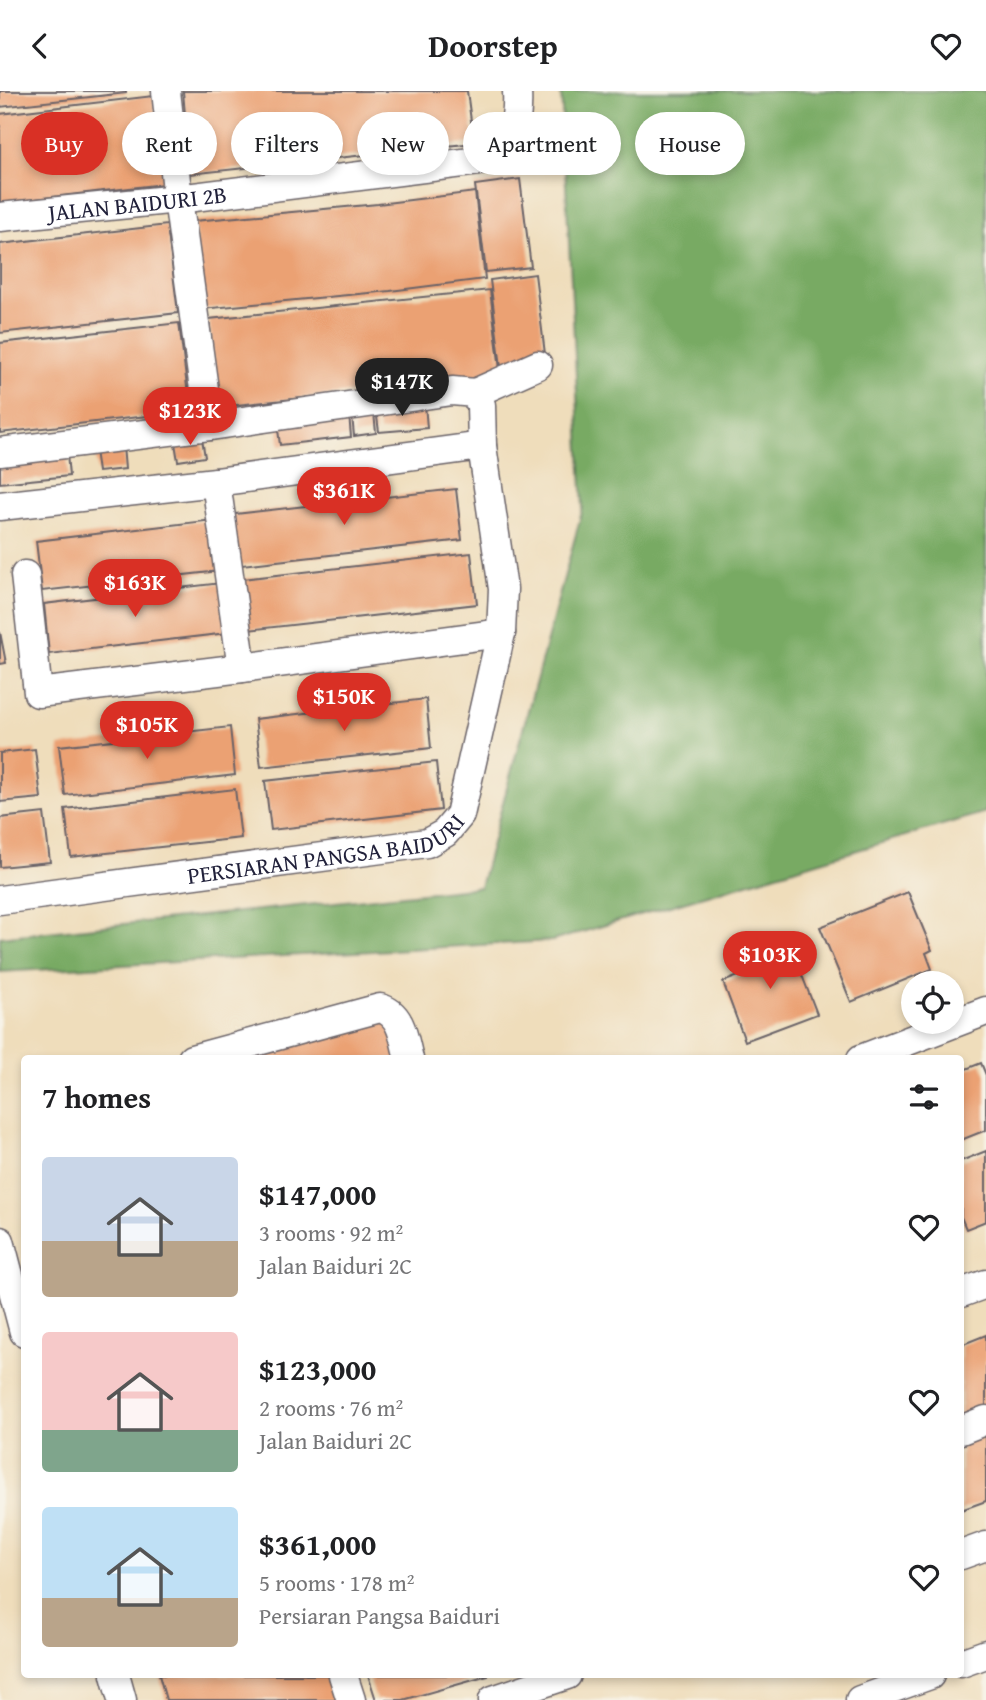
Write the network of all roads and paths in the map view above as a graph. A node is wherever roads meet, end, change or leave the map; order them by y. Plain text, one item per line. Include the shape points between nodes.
1 (166, 91) edge
2 (517, 91) edge
3 (178, 199) junction
4 (0, 217) edge
5 (538, 365) dead end
6 (475, 393) junction
7 (209, 426) junction
8 (482, 446) junction
9 (0, 452) edge
10 (216, 482) junction
11 (0, 506) edge
12 (25, 575) dead end
13 (501, 633) junction
14 (242, 668) junction
15 (0, 899) edge
16 (986, 1011) edge
17 (207, 1055) edge
18 (408, 1055) edge
19 (871, 1055) edge
20 (10, 1253) edge
21 (986, 1284) edge
22 (964, 1292) edge
23 (21, 1315) edge
24 (986, 1420) edge
25 (964, 1429) edge
26 (986, 1546) edge
27 (964, 1554) edge
28 (986, 1654) edge
29 (964, 1662) edge
30 (116, 1678) edge
31 (344, 1678) edge
32 (558, 1678) edge
33 (854, 1678) edge
34 (922, 1678) edge
35 (122, 1700) edge
36 (351, 1700) edge
37 (494, 1700) edge
38 (861, 1700) edge

1 - 3 street
2 - 3 street, JALAN BAIDURI 2B via 518,117 502,145 480,161
3 - 4 street, JALAN BAIDURI 2B
3 - 7 street
5 - 6 street
6 - 7 street via 452,391
6 - 8 street, PERSIARAN PANGSA BAIDURI via 481,405
7 - 9 street
8 - 10 street
8 - 13 street, PERSIARAN PANGSA BAIDURI via 503,589
10 - 11 street
10 - 14 street
12 - 14 street via 38,693
13 - 14 street
13 - 15 street, PERSIARAN PANGSA BAIDURI via 460,815 446,833 426,843
16 - 19 street
17 - 18 street via 380,1008 397,1017
20 - 23 street
21 - 22 street
24 - 25 street
26 - 27 street
28 - 29 street
30 - 35 street
31 - 36 street
32 - 37 street
33 - 38 street
34 - 38 street

